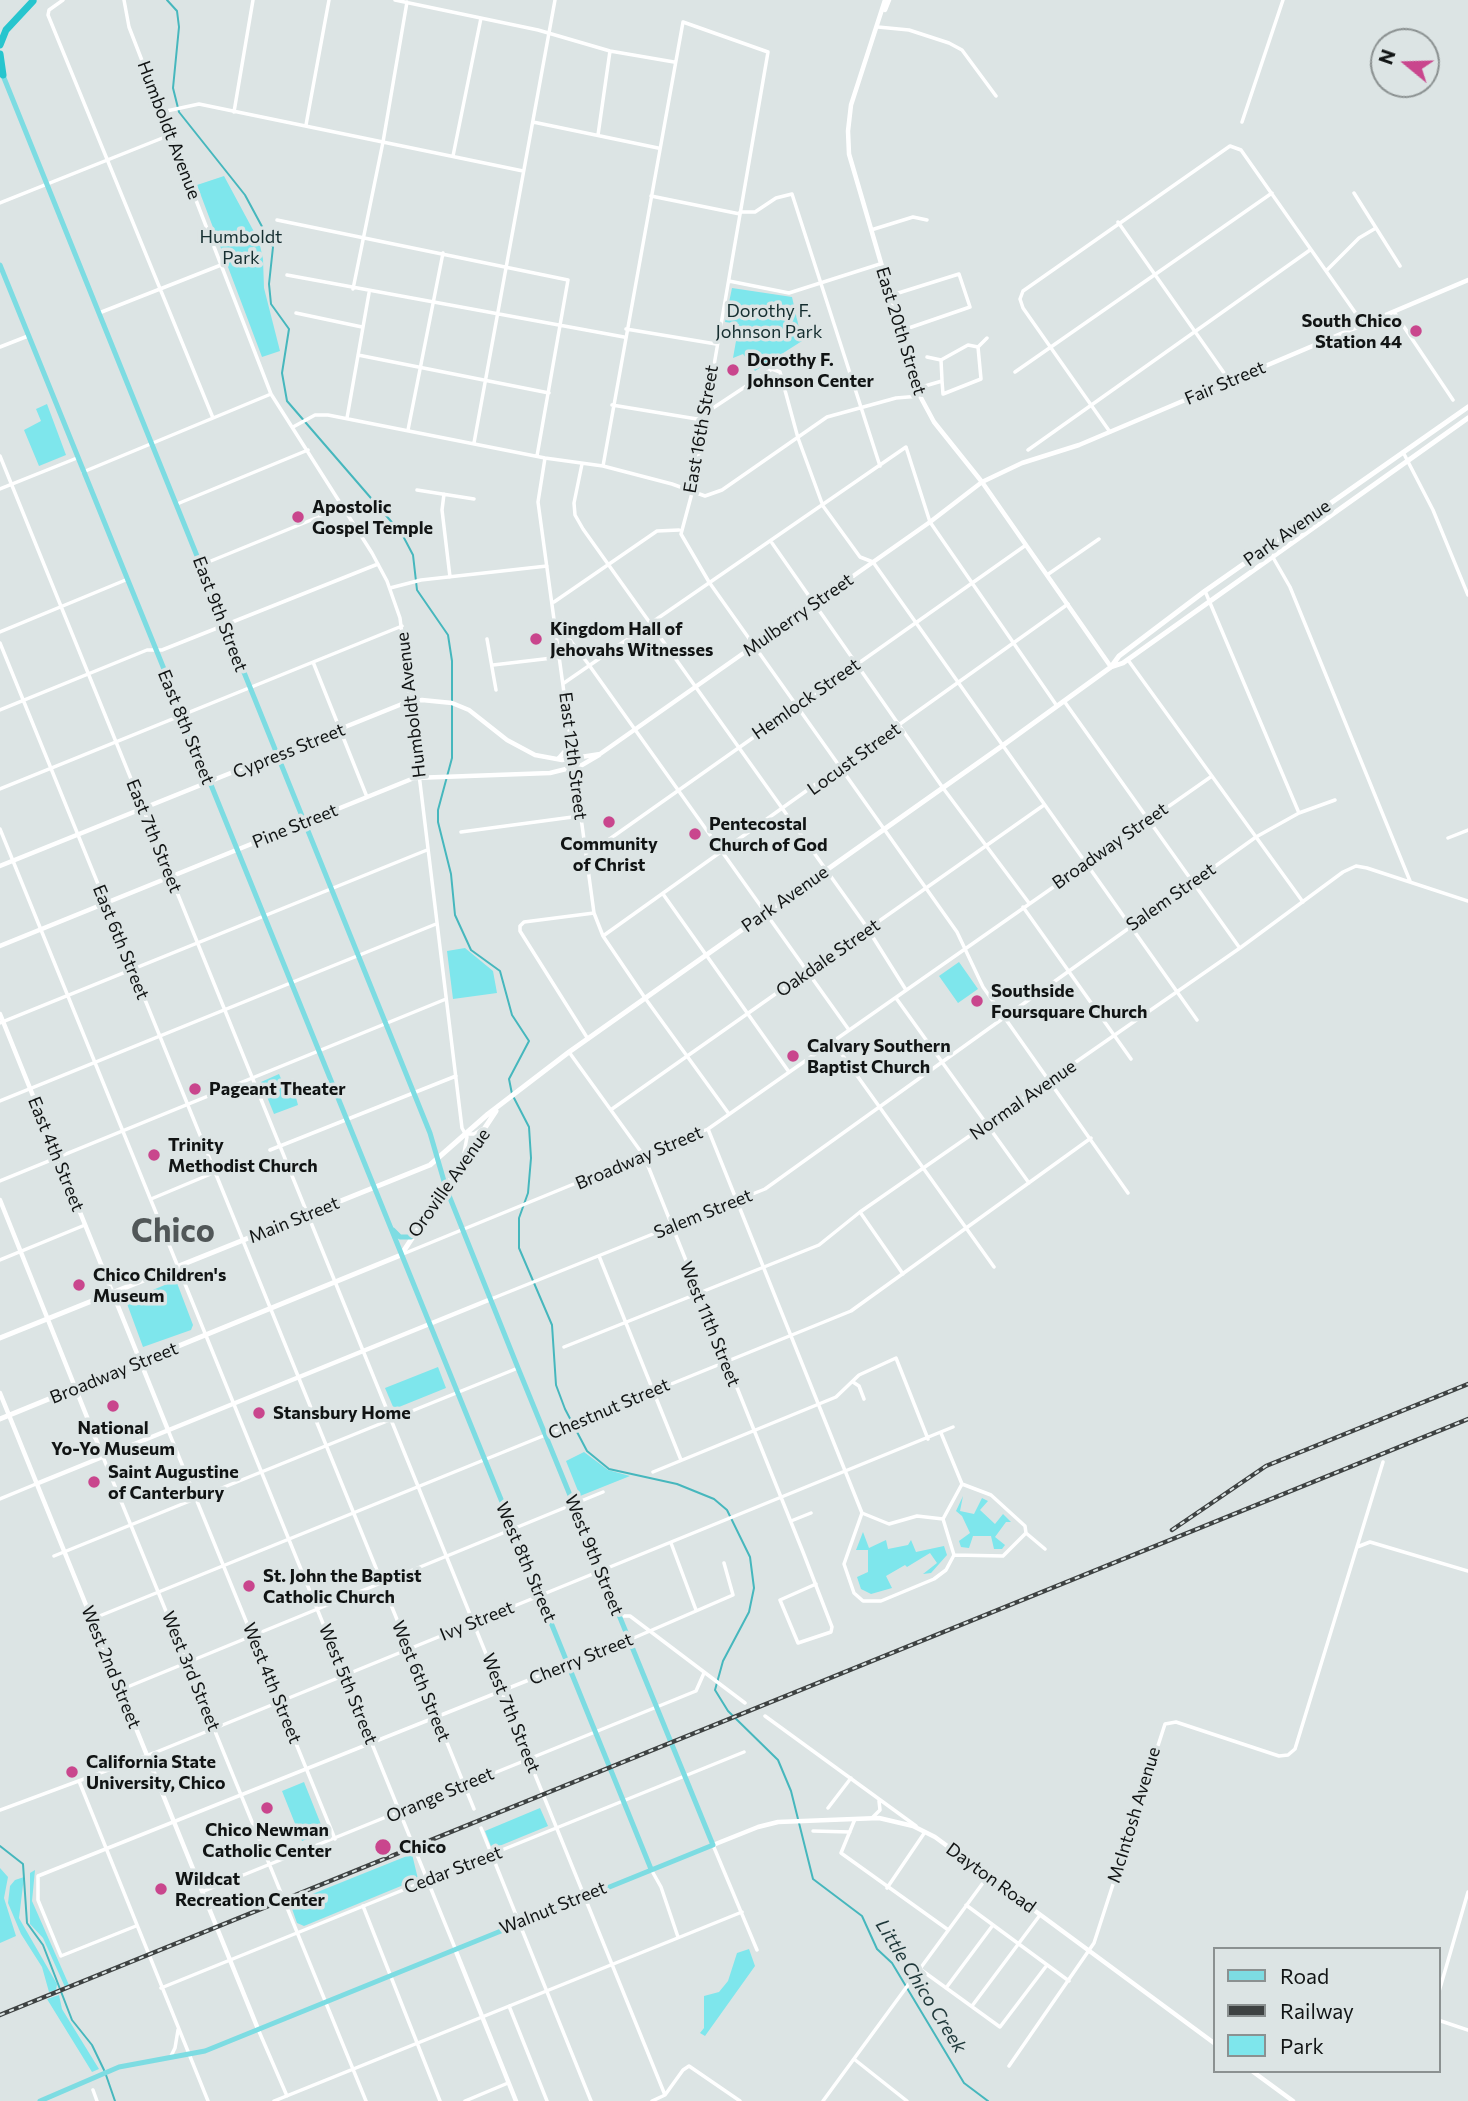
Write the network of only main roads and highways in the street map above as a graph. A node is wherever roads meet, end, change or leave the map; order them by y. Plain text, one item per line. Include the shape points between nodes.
1 (34, 1) edge
2 (0, 28) edge
3 (0, 44) edge
4 (0, 54) edge
5 (1, 73) edge
6 (0, 265) edge
7 (1468, 407) edge
8 (1468, 418) edge
9 (1111, 667) junction
10 (496, 1111) junction
11 (438, 1158) junction
12 (375, 1187) junction
13 (446, 1188) junction
14 (393, 1230) junction
15 (411, 1237) junction
16 (401, 1255) junction
17 (0, 1338) edge
18 (0, 1419) edge
19 (713, 1845) joint
20 (651, 1869) junction
21 (40, 2101) edge

1 - 2 highway
1 - 3 highway via 6,30
4 - 5 highway
5 - 11 main road, East 9th Street
6 - 12 main road, East 8th Street
7 - 9 main road, Park Avenue via 1205,591 1119,656
8 - 9 main road, Park Avenue via 1128,660
9 - 10 main road, Park Avenue via 569,1052
10 - 11 main road, Main Street
10 - 13 main road, Oroville Avenue
11 - 12 main road, Main Street
11 - 13 main road, West 9th Street
12 - 14 main road, West 8th Street
12 - 17 main road, Main Street
13 - 15 main road, Oroville Avenue
13 - 19 main road, West 9th Street
14 - 15 main road via 400,1237
14 - 16 main road, West 8th Street
15 - 16 main road, Oroville Avenue
16 - 18 main road, Broadway Street
16 - 20 main road, West 8th Street
19 - 20 main road, Walnut Street
20 - 21 main road, Walnut Street via 190,2056 119,2067

